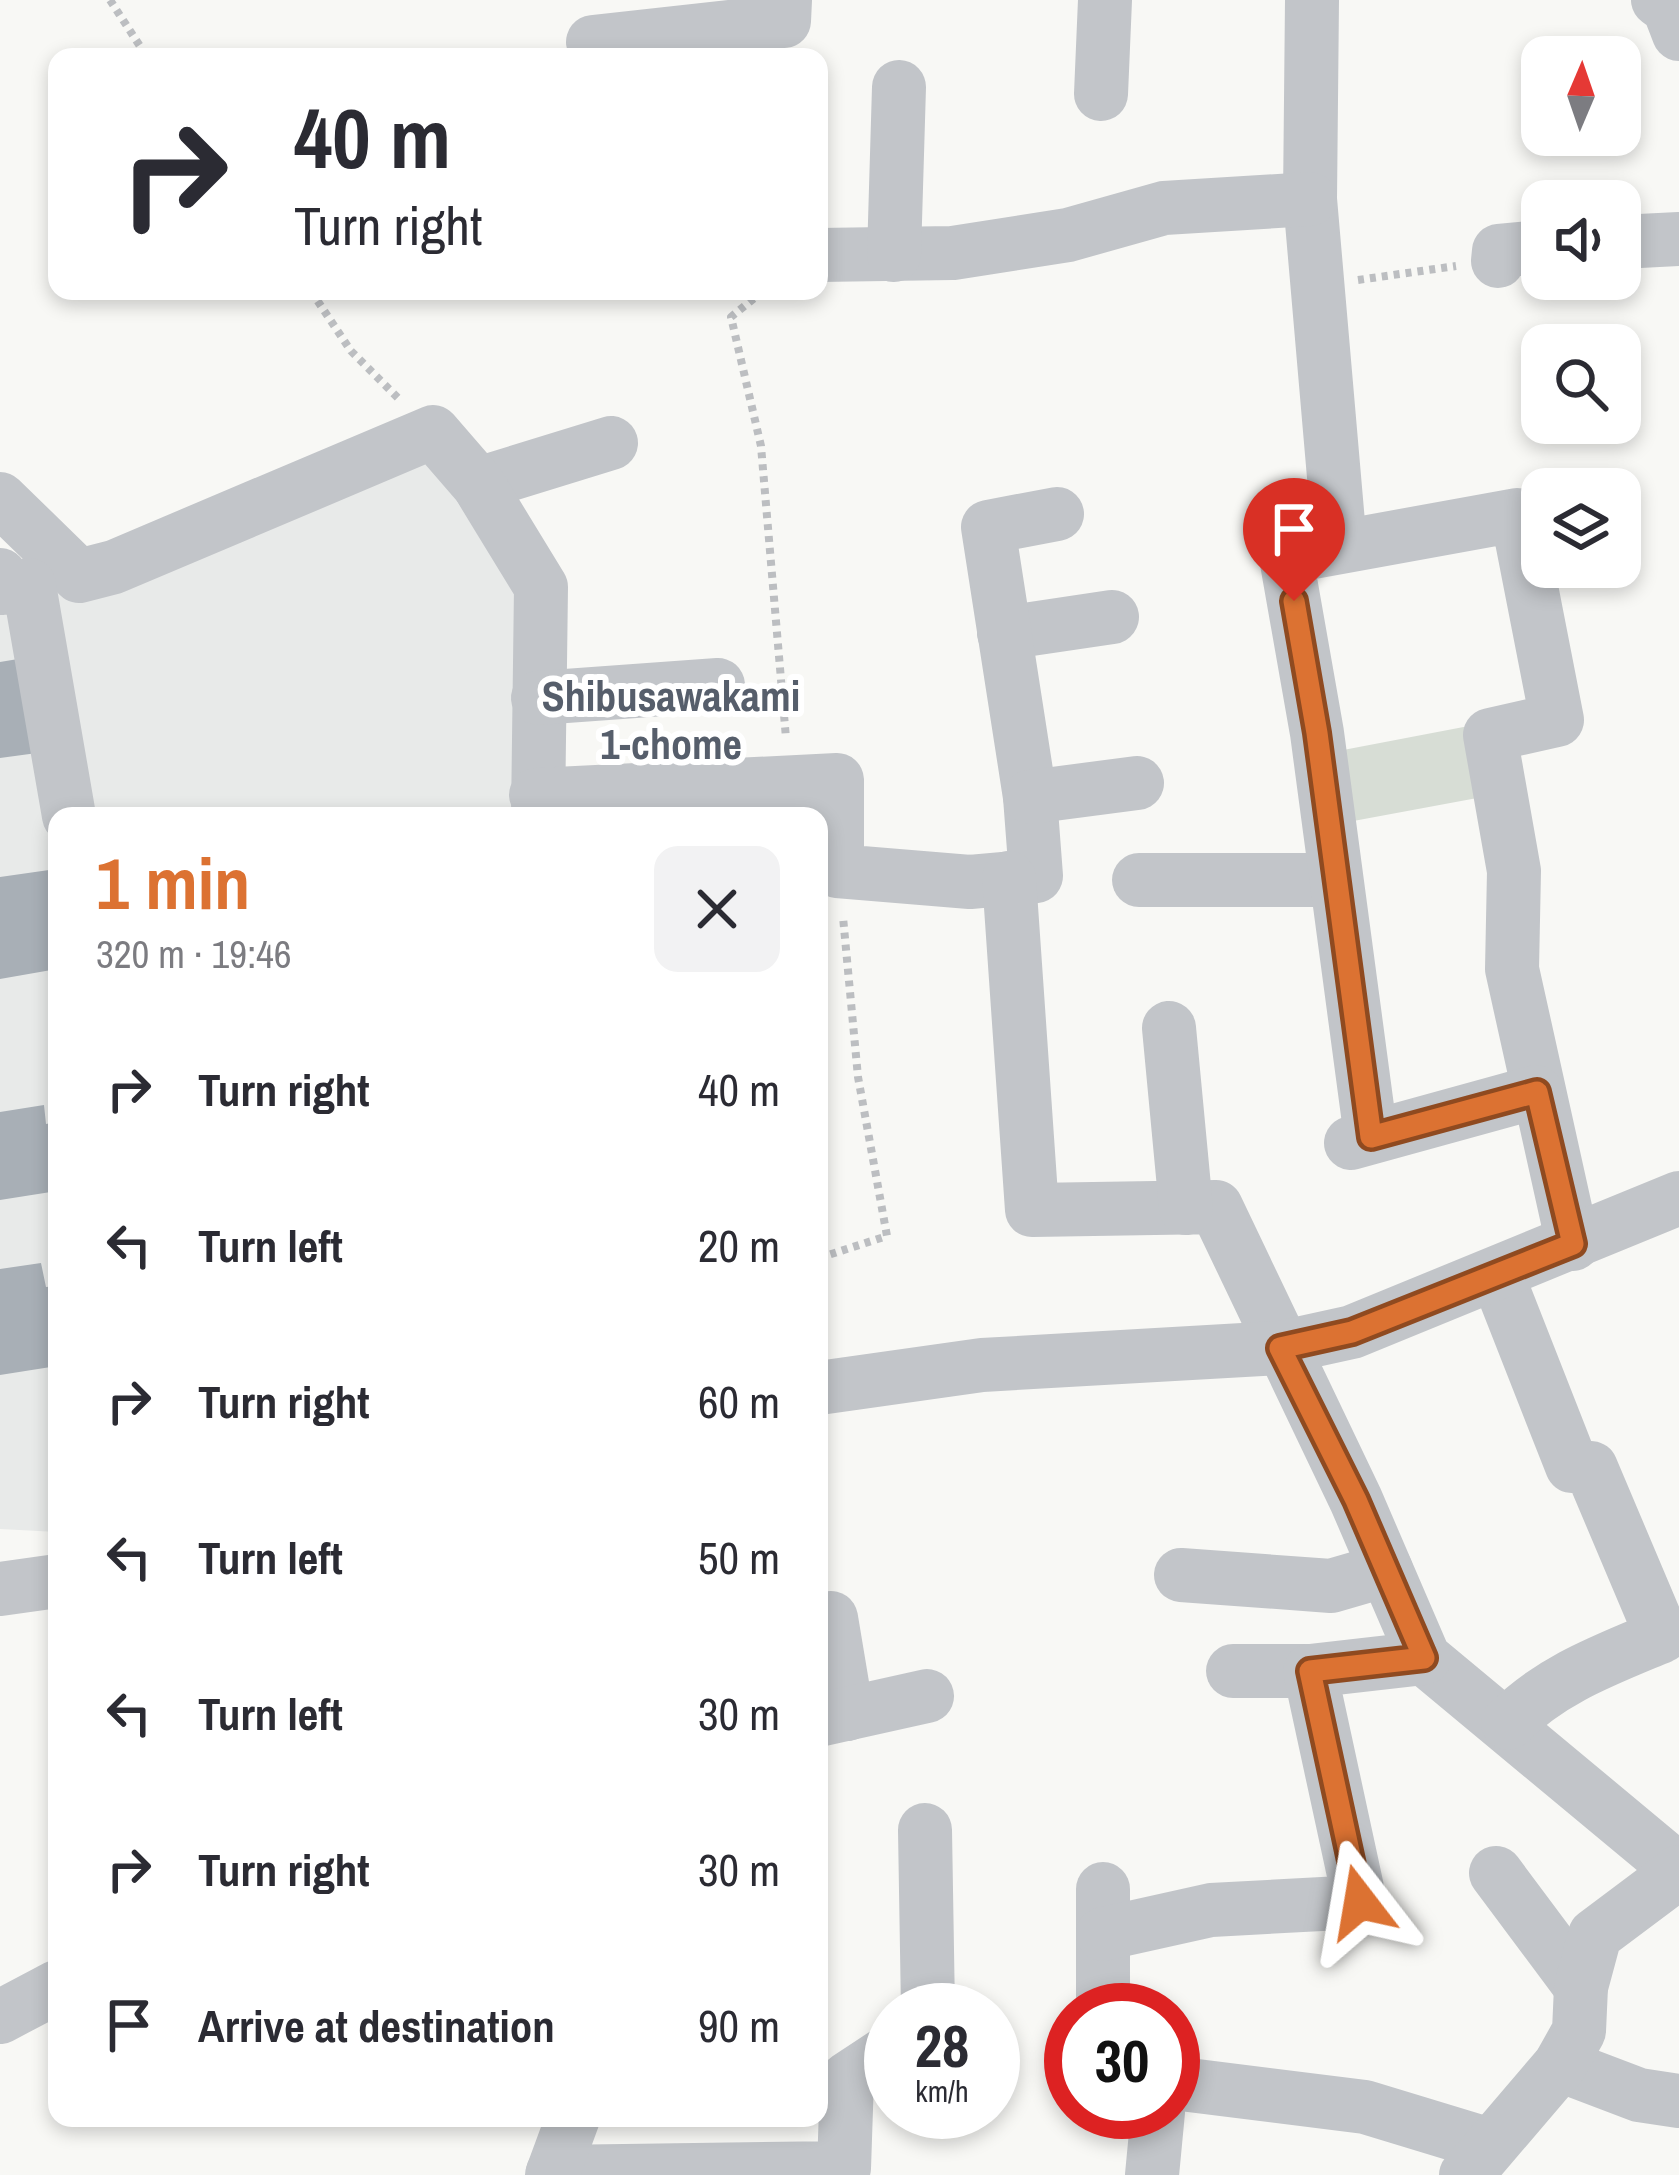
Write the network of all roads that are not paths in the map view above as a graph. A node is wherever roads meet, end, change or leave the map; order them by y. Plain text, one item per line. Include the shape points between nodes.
1 (785, 0) edge
2 (1106, 0) edge
3 (1312, 0) edge
4 (593, 42) dead end
5 (703, 42) edge
6 (898, 87) dead end
7 (1101, 94) dead end
8 (1310, 199) junction
9 (1679, 239) edge
10 (1641, 241) edge
11 (828, 255) edge
12 (894, 255) junction
13 (611, 443) dead end
14 (478, 484) junction
15 (0, 499) edge
16 (1058, 514) dead end
17 (1340, 546) junction
18 (0, 575) edge
19 (1112, 617) dead end
20 (1004, 633) junction
21 (682, 672) dead end
22 (538, 698) junction
23 (1137, 783) dead end
24 (1030, 797) junction
25 (537, 805) edge
26 (68, 807) edge
27 (1009, 878) junction
28 (1139, 880) dead end
29 (1336, 880) junction
30 (1169, 1028) dead end
31 (1537, 1092) junction
32 (1679, 1198) edge
33 (1186, 1208) junction
34 (1573, 1244) junction
35 (1497, 1275) junction
36 (1280, 1348) junction
37 (828, 1387) edge
38 (1386, 1570) junction
39 (1181, 1575) dead end
40 (48, 1582) edge
41 (0, 1589) edge
42 (830, 1618) dead end
43 (1424, 1658) junction
44 (1233, 1670) dead end
45 (1310, 1671) junction
46 (927, 1696) dead end
47 (833, 1717) edge
48 (1508, 1723) junction
49 (925, 1830) dead end
50 (1679, 1871) edge
51 (1496, 1874) dead end
52 (928, 1983) edge
53 (1103, 1983) edge
54 (1581, 1988) junction
55 (48, 1992) edge
56 (0, 2017) edge
57 (1560, 2066) junction
58 (864, 2068) edge
59 (1200, 2086) edge
60 (1679, 2101) edge
61 (570, 2127) edge
62 (1155, 2139) edge
63 (1478, 2160) edge
64 (552, 2174) edge
65 (1152, 2175) edge

1 - 5 street via 784,21
2 - 7 street
3 - 8 street
4 - 5 street
6 - 12 street
8 - 12 street via 1164,208 1067,258
8 - 17 street
9 - 10 street
11 - 12 street
13 - 14 street
14 - 15 street via 433,432 79,576
14 - 22 street via 541,587
16 - 20 street via 988,527
17 - 29 street via 1286,557
17 - 31 street via 1516,515 1557,721 1490,735 1514,871 1512,969
18 - 26 street via 2,588 29,585
19 - 20 street
20 - 24 street
21 - 22 street
22 - 25 street
23 - 24 street
24 - 27 street via 1036,876
25 - 27 street via 837,780 837,871
27 - 33 street via 1031,1210
28 - 29 street
29 - 31 street via 1361,1140
30 - 33 street
31 - 34 street
32 - 34 street
33 - 36 street via 1216,1207
34 - 35 street
35 - 36 street via 1352,1332
35 - 48 street via 1572,1466 1591,1468 1662,1636 1567,1677
36 - 37 street via 982,1365
36 - 38 street
38 - 39 street via 1331,1586
38 - 43 street
40 - 41 street
42 - 47 street
43 - 45 street
43 - 48 street via 1480,1710
44 - 45 street
45 - 53 street via 1321,1830 1360,1902 1190,1936 1103,1912
46 - 47 street
48 - 50 street
49 - 52 street
50 - 54 street via 1595,1935
51 - 54 street
54 - 57 street via 1579,2030
55 - 56 street
57 - 60 street via 1639,2096
57 - 63 street
58 - 64 street via 847,2079 844,2168
59 - 63 street via 1365,2107
61 - 64 street
62 - 65 street

